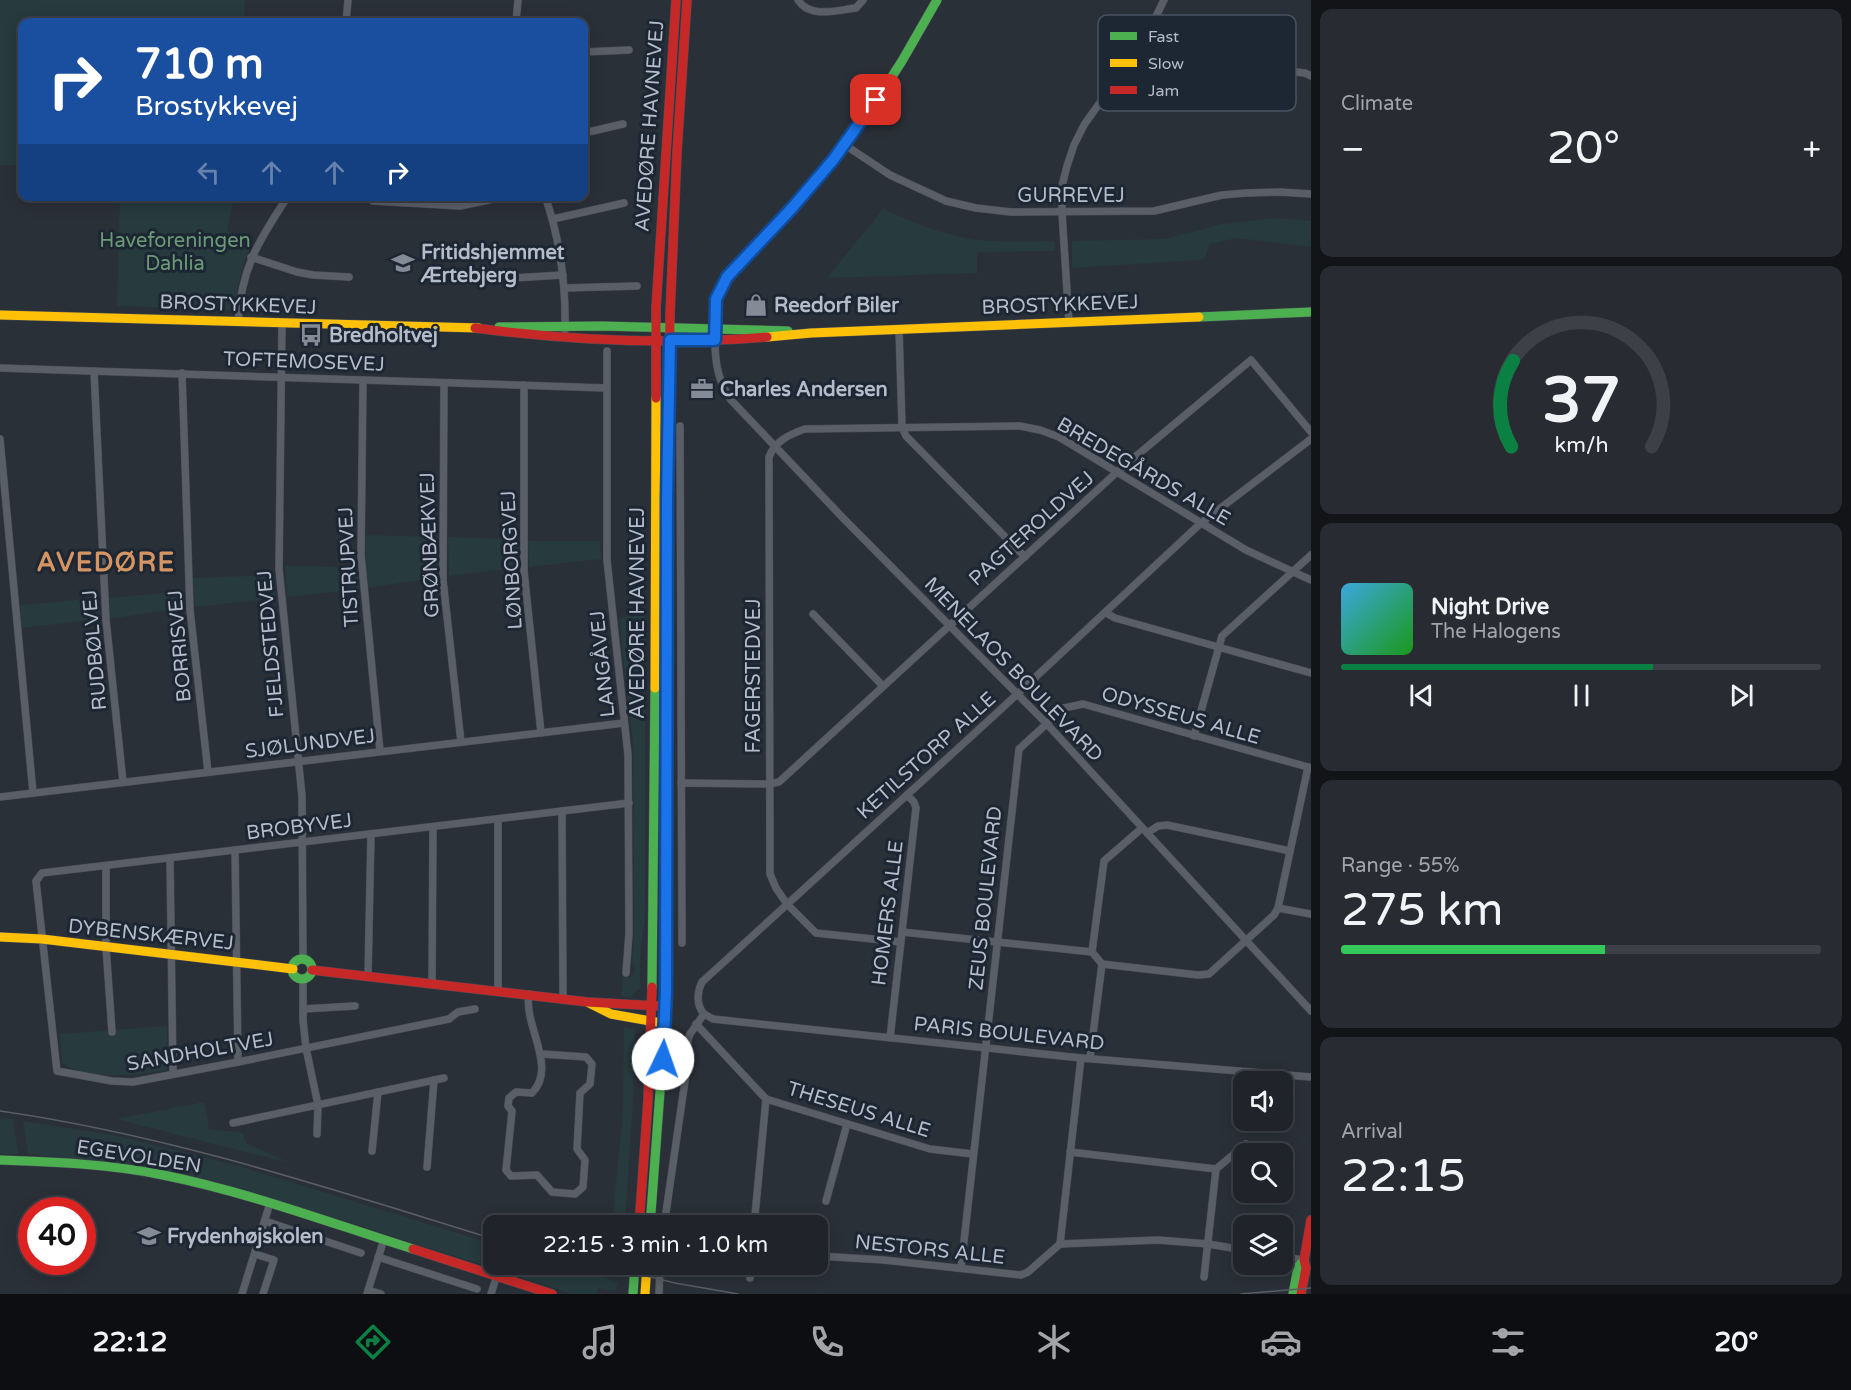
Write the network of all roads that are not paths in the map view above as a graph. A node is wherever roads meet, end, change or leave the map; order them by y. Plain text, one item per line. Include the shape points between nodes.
1 (348, 0) edge
2 (518, 0) edge
3 (676, 0) edge
4 (687, 0) edge
5 (798, 0) edge
6 (863, 0) edge
7 (938, 0) edge
8 (1164, 0) edge
9 (1157, 15) edge
10 (346, 18) edge
11 (516, 18) edge
12 (629, 50) dead end
13 (588, 52) edge
14 (1296, 72) edge
15 (1311, 76) edge
16 (1098, 105) edge
17 (623, 124) dead end
18 (588, 132) edge
19 (845, 145) junction
20 (1311, 194) edge
21 (285, 201) edge
22 (373, 201) dead end
23 (484, 201) edge
24 (547, 201) edge
25 (624, 203) dead end
26 (1062, 213) junction
27 (553, 219) junction
28 (251, 258) junction
29 (563, 275) junction
30 (349, 277) dead end
31 (463, 281) dead end
32 (637, 286) dead end
33 (564, 288) junction
34 (1311, 312) edge
35 (0, 315) edge
36 (238, 322) junction
37 (1069, 322) junction
38 (282, 324) junction
39 (565, 326) junction
40 (656, 327) junction
41 (475, 328) junction
42 (670, 328) junction
43 (715, 329) junction
44 (899, 329) junction
45 (811, 333) junction
46 (565, 336) junction
47 (656, 340) junction
48 (670, 340) junction
49 (715, 340) junction
50 (607, 351) dead end
51 (0, 368) edge
52 (94, 371) junction
53 (182, 373) junction
54 (281, 378) junction
55 (363, 380) junction
56 (444, 383) junction
57 (524, 385) junction
58 (606, 388) junction
59 (680, 426) dead end
60 (902, 427) junction
61 (1311, 432) edge
62 (0, 439) edge
63 (1311, 439) edge
64 (775, 446) junction
65 (1117, 472) junction
66 (1201, 523) junction
67 (1311, 555) edge
68 (1025, 557) junction
69 (1292, 571) junction
70 (1311, 580) edge
71 (1106, 613) junction
72 (813, 614) dead end
73 (950, 625) junction
74 (1219, 647) junction
75 (1311, 673) edge
76 (883, 686) junction
77 (1018, 694) junction
78 (624, 723) junction
79 (1047, 723) junction
80 (541, 733) junction
81 (1194, 736) junction
82 (461, 742) junction
83 (380, 752) junction
84 (299, 762) junction
85 (1310, 768) edge
86 (208, 772) junction
87 (123, 783) junction
88 (681, 783) junction
89 (769, 784) junction
90 (33, 793) junction
91 (907, 795) junction
92 (0, 797) edge
93 (629, 803) junction
94 (562, 811) junction
95 (498, 819) junction
96 (433, 827) junction
97 (1144, 830) junction
98 (371, 834) junction
99 (302, 842) junction
100 (235, 850) junction
101 (1290, 851) junction
102 (170, 858) junction
103 (106, 866) junction
104 (787, 904) junction
105 (1278, 908) junction
106 (1311, 914) edge
107 (902, 932) junction
108 (2, 938) edge
109 (42, 939) junction
110 (1245, 940) junction
111 (901, 942) junction
112 (997, 942) junction
113 (682, 943) dead end
114 (106, 946) junction
115 (1092, 952) junction
116 (170, 954) junction
117 (303, 960) junction
118 (236, 961) junction
119 (1102, 964) junction
120 (293, 969) junction
121 (312, 970) junction
122 (626, 973) dead end
123 (368, 976) junction
124 (303, 979) junction
125 (432, 983) junction
126 (498, 991) junction
127 (529, 994) junction
128 (563, 998) junction
129 (587, 1002) junction
130 (652, 1005) junction
131 (355, 1006) dead end
132 (665, 1006) junction
133 (303, 1009) junction
134 (476, 1009) dead end
135 (1311, 1011) edge
136 (704, 1014) junction
137 (652, 1021) junction
138 (665, 1023) junction
139 (696, 1024) junction
140 (112, 1032) dead end
141 (890, 1038) junction
142 (306, 1048) junction
143 (985, 1048) junction
144 (542, 1054) junction
145 (1081, 1058) junction
146 (1090, 1058) junction
147 (238, 1062) junction
148 (173, 1074) junction
149 (1311, 1077) edge
150 (444, 1078) dead end
151 (434, 1080) junction
152 (378, 1092) junction
153 (766, 1099) junction
154 (318, 1105) junction
155 (233, 1123) dead end
156 (847, 1124) junction
157 (317, 1134) dead end
158 (372, 1151) dead end
159 (1070, 1152) junction
160 (973, 1154) junction
161 (1233, 1155) edge
162 (0, 1160) edge
163 (427, 1167) dead end
164 (1216, 1169) junction
165 (826, 1201) dead end
166 (270, 1203) junction
167 (640, 1215) edge
168 (652, 1215) edge
169 (666, 1215) edge
170 (755, 1215) edge
171 (1311, 1220) edge
172 (265, 1221) junction
173 (384, 1239) junction
174 (1060, 1244) junction
175 (1208, 1244) junction
176 (1233, 1248) edge
177 (361, 1253) dead end
178 (255, 1254) junction
179 (378, 1257) junction
180 (828, 1257) edge
181 (1293, 1258) edge
182 (1304, 1260) junction
183 (961, 1268) junction
184 (483, 1271) edge
185 (497, 1275) joint
186 (634, 1275) edge
187 (646, 1275) edge
188 (660, 1275) edge
189 (750, 1275) edge
190 (1204, 1276) dead end
191 (750, 1278) dead end
192 (477, 1289) dead end
193 (367, 1292) edge
194 (494, 1293) edge
195 (242, 1294) edge
196 (263, 1294) edge
197 (381, 1294) edge
198 (552, 1294) edge
199 (633, 1294) edge
200 (645, 1294) edge
201 (659, 1294) edge
202 (1293, 1294) edge
203 (1301, 1294) edge

1 - 10 street
2 - 11 street
3 - 40 street, AVEDØRE HAVNEVEJ
4 - 42 street, AVEDØRE HAVNEVEJ
5 - 6 street via 814,12 856,8
7 - 19 street via 909,51
8 - 9 street
12 - 13 street
14 - 15 street
16 - 26 street via 1074,145 1062,186
17 - 18 street
19 - 26 street, GURREVEJ via 890,175 946,201 1011,212
19 - 43 street via 727,277 716,299
20 - 26 street, GURREVEJ via 1246,193 1154,211
21 - 28 street
22 - 23 street via 460,206
24 - 27 street
25 - 27 street
26 - 37 street
27 - 29 street
28 - 30 street via 297,272
28 - 36 street via 243,282
29 - 31 street
29 - 33 street
32 - 33 street
33 - 39 street
34 - 37 street, BROSTYKKEVEJ
35 - 36 street, BROSTYKKEVEJ
36 - 38 street, BROSTYKKEVEJ
37 - 44 street, BROSTYKKEVEJ
38 - 41 street, BROSTYKKEVEJ
38 - 54 street, FJELDSTEDVEJ
39 - 40 street, BROSTYKKEVEJ
39 - 41 street, BROSTYKKEVEJ
39 - 46 street
40 - 42 street, BROSTYKKEVEJ
40 - 47 street, AVEDØRE HAVNEVEJ
41 - 46 street, BROSTYKKEVEJ
42 - 43 street, BROSTYKKEVEJ
42 - 48 street, AVEDØRE HAVNEVEJ
43 - 45 street, BROSTYKKEVEJ
43 - 49 street
44 - 45 street, BROSTYKKEVEJ
44 - 60 street
45 - 49 street, BROSTYKKEVEJ
46 - 47 street, BROSTYKKEVEJ
47 - 48 street, BROSTYKKEVEJ
47 - 130 street, AVEDØRE HAVNEVEJ
48 - 49 street, BROSTYKKEVEJ
48 - 132 street, AVEDØRE HAVNEVEJ
49 - 64 street, MENELAOS BOULEVARD via 723,389
50 - 58 street, LANGÅVEJ
51 - 52 street, TOFTEMOSEVEJ
52 - 53 street, TOFTEMOSEVEJ
52 - 87 street, RUDBØLVEJ via 106,620
53 - 54 street, TOFTEMOSEVEJ
53 - 86 street, BORRISVEJ via 190,610
54 - 55 street, TOFTEMOSEVEJ
54 - 84 street, FJELDSTEDVEJ via 279,568
55 - 56 street, TOFTEMOSEVEJ
55 - 83 street, TISTRUPVEJ via 361,555
56 - 57 street, TOFTEMOSEVEJ
56 - 82 street, GRØNBÆKVEJ via 443,580
57 - 58 street, TOFTEMOSEVEJ
57 - 80 street, LØNBORGVEJ via 524,571
58 - 78 street, LANGÅVEJ via 607,560
59 - 88 street
60 - 64 street, BREDEGÅRDS ALLE via 805,429 790,434
60 - 65 street, BREDEGÅRDS ALLE via 1020,426 1040,430
60 - 68 street via 906,436
61 - 65 street, PAGTEROLDVEJ via 1251,360
62 - 90 street
63 - 66 street, KETILSTORP ALLE
64 - 73 street, MENELAOS BOULEVARD
64 - 89 street, FAGERSTEDVEJ via 769,457
65 - 66 street, BREDEGÅRDS ALLE
65 - 68 street, PAGTEROLDVEJ
66 - 69 street, BREDEGÅRDS ALLE
66 - 71 street, KETILSTORP ALLE
67 - 69 street
68 - 73 street, PAGTEROLDVEJ
69 - 70 street, BREDEGÅRDS ALLE
69 - 74 street via 1222,636
71 - 74 street
71 - 77 street, KETILSTORP ALLE
72 - 76 street
73 - 76 street, PAGTEROLDVEJ
73 - 77 street, MENELAOS BOULEVARD
74 - 75 street
74 - 81 street
76 - 89 street, PAGTEROLDVEJ via 779,782
77 - 79 street, MENELAOS BOULEVARD
77 - 91 street, KETILSTORP ALLE
78 - 80 street, SJØLUNDVEJ
78 - 93 street, LANGÅVEJ
79 - 81 street, ODYSSEUS ALLE via 1064,708 1083,704
79 - 97 street, MENELAOS BOULEVARD
79 - 112 street, ZEUS BOULEVARD via 1018,749
80 - 82 street, SJØLUNDVEJ
81 - 85 street, ODYSSEUS ALLE
82 - 83 street, SJØLUNDVEJ
83 - 84 street, SJØLUNDVEJ
84 - 86 street, SJØLUNDVEJ
84 - 99 street, FJELDSTEDVEJ
85 - 101 street
86 - 87 street, SJØLUNDVEJ
87 - 90 street, SJØLUNDVEJ
88 - 89 street
88 - 113 street
89 - 104 street, FAGERSTEDVEJ via 770,874
90 - 92 street, SJØLUNDVEJ
91 - 104 street, KETILSTORP ALLE
91 - 107 street, HOMERS ALLE via 916,808
93 - 94 street, BROBYVEJ
93 - 122 street, LANGÅVEJ
94 - 95 street, BROBYVEJ
94 - 128 street
95 - 96 street, BROBYVEJ
95 - 126 street
96 - 98 street, BROBYVEJ
96 - 125 street
97 - 101 street via 1167,825
97 - 110 street, MENELAOS BOULEVARD
97 - 115 street via 1104,861
98 - 99 street, BROBYVEJ
98 - 123 street
99 - 100 street, BROBYVEJ
99 - 117 street, FJELDSTEDVEJ
100 - 102 street, BROBYVEJ
100 - 118 street
101 - 105 street
102 - 103 street, BROBYVEJ
102 - 116 street
103 - 109 street, BROBYVEJ via 38,876
103 - 114 street
104 - 111 street, FAGERSTEDVEJ via 816,933
104 - 136 street, KETILSTORP ALLE via 702,982 698,998
105 - 106 street
105 - 110 street
107 - 111 street, HOMERS ALLE
107 - 112 street
108 - 109 street, DYBENSKÆRVEJ
109 - 114 street, DYBENSKÆRVEJ
109 - 148 street, SANDHOLTVEJ via 57,1071 133,1082
110 - 119 street via 1209,974
110 - 135 street, MENELAOS BOULEVARD
111 - 141 street, HOMERS ALLE
112 - 115 street
112 - 143 street, ZEUS BOULEVARD
114 - 116 street, DYBENSKÆRVEJ
114 - 140 street
115 - 119 street
116 - 118 street, DYBENSKÆRVEJ
116 - 148 street
117 - 120 street via 296,962
117 - 121 street
118 - 120 street, DYBENSKÆRVEJ
118 - 147 street
119 - 146 street
120 - 124 street via 296,977
121 - 123 street
121 - 124 street
123 - 125 street
124 - 133 street
125 - 126 street
126 - 127 street
127 - 128 street
127 - 144 street via 527,1003 537,1048
128 - 129 street
129 - 130 street
129 - 137 street via 611,1014
130 - 132 street
130 - 137 street, AVEDØRE HAVNEVEJ
131 - 133 street
132 - 138 street, AVEDØRE HAVNEVEJ
133 - 142 street
134 - 142 street, SANDHOLTVEJ via 458,1012 449,1019
136 - 139 street
136 - 141 street, PARIS BOULEVARD via 713,1019
137 - 138 street
137 - 167 street, AVEDØRE HAVNEVEJ
138 - 168 street, AVEDØRE HAVNEVEJ
139 - 153 street, THESEUS ALLE
139 - 169 street via 688,1040
141 - 143 street, PARIS BOULEVARD
142 - 147 street, SANDHOLTVEJ
142 - 154 street
143 - 145 street, PARIS BOULEVARD
143 - 160 street, ZEUS BOULEVARD
144 - 144 street via 586,1057 592,1064 590,1084 580,1093 577,1149 585,1160 583,1186 575,1194 552,1192 537,1175 511,1176 506,1170 512,1111 509,1098 516,1092 532,1093 539,1086
145 - 146 street, PARIS BOULEVARD
145 - 159 street
146 - 149 street, PARIS BOULEVARD
147 - 148 street, SANDHOLTVEJ
150 - 151 street
151 - 152 street
151 - 163 street
152 - 154 street
152 - 158 street
153 - 156 street, THESEUS ALLE
153 - 170 street
154 - 155 street
154 - 157 street
156 - 160 street, THESEUS ALLE via 930,1149
156 - 165 street
159 - 164 street
159 - 174 street
160 - 183 street, ZEUS BOULEVARD
161 - 164 street
162 - 166 street, EGEVOLDEN via 130,1169 200,1182
164 - 175 street
166 - 172 street
166 - 173 street, EGEVOLDEN
171 - 182 street
172 - 177 street
172 - 178 street
173 - 179 street
173 - 184 street, EGEVOLDEN
174 - 175 street via 1158,1240
174 - 183 street, NESTORS ALLE via 1021,1275
175 - 176 street
175 - 190 street
178 - 195 street
178 - 196 street via 274,1260
179 - 192 street
179 - 193 street
180 - 183 street, NESTORS ALLE
181 - 182 street
182 - 202 street via 1298,1267
182 - 203 street
185 - 194 street
185 - 198 street, EGEVOLDEN
186 - 199 street
187 - 200 street
188 - 201 street
189 - 191 street
193 - 197 street

